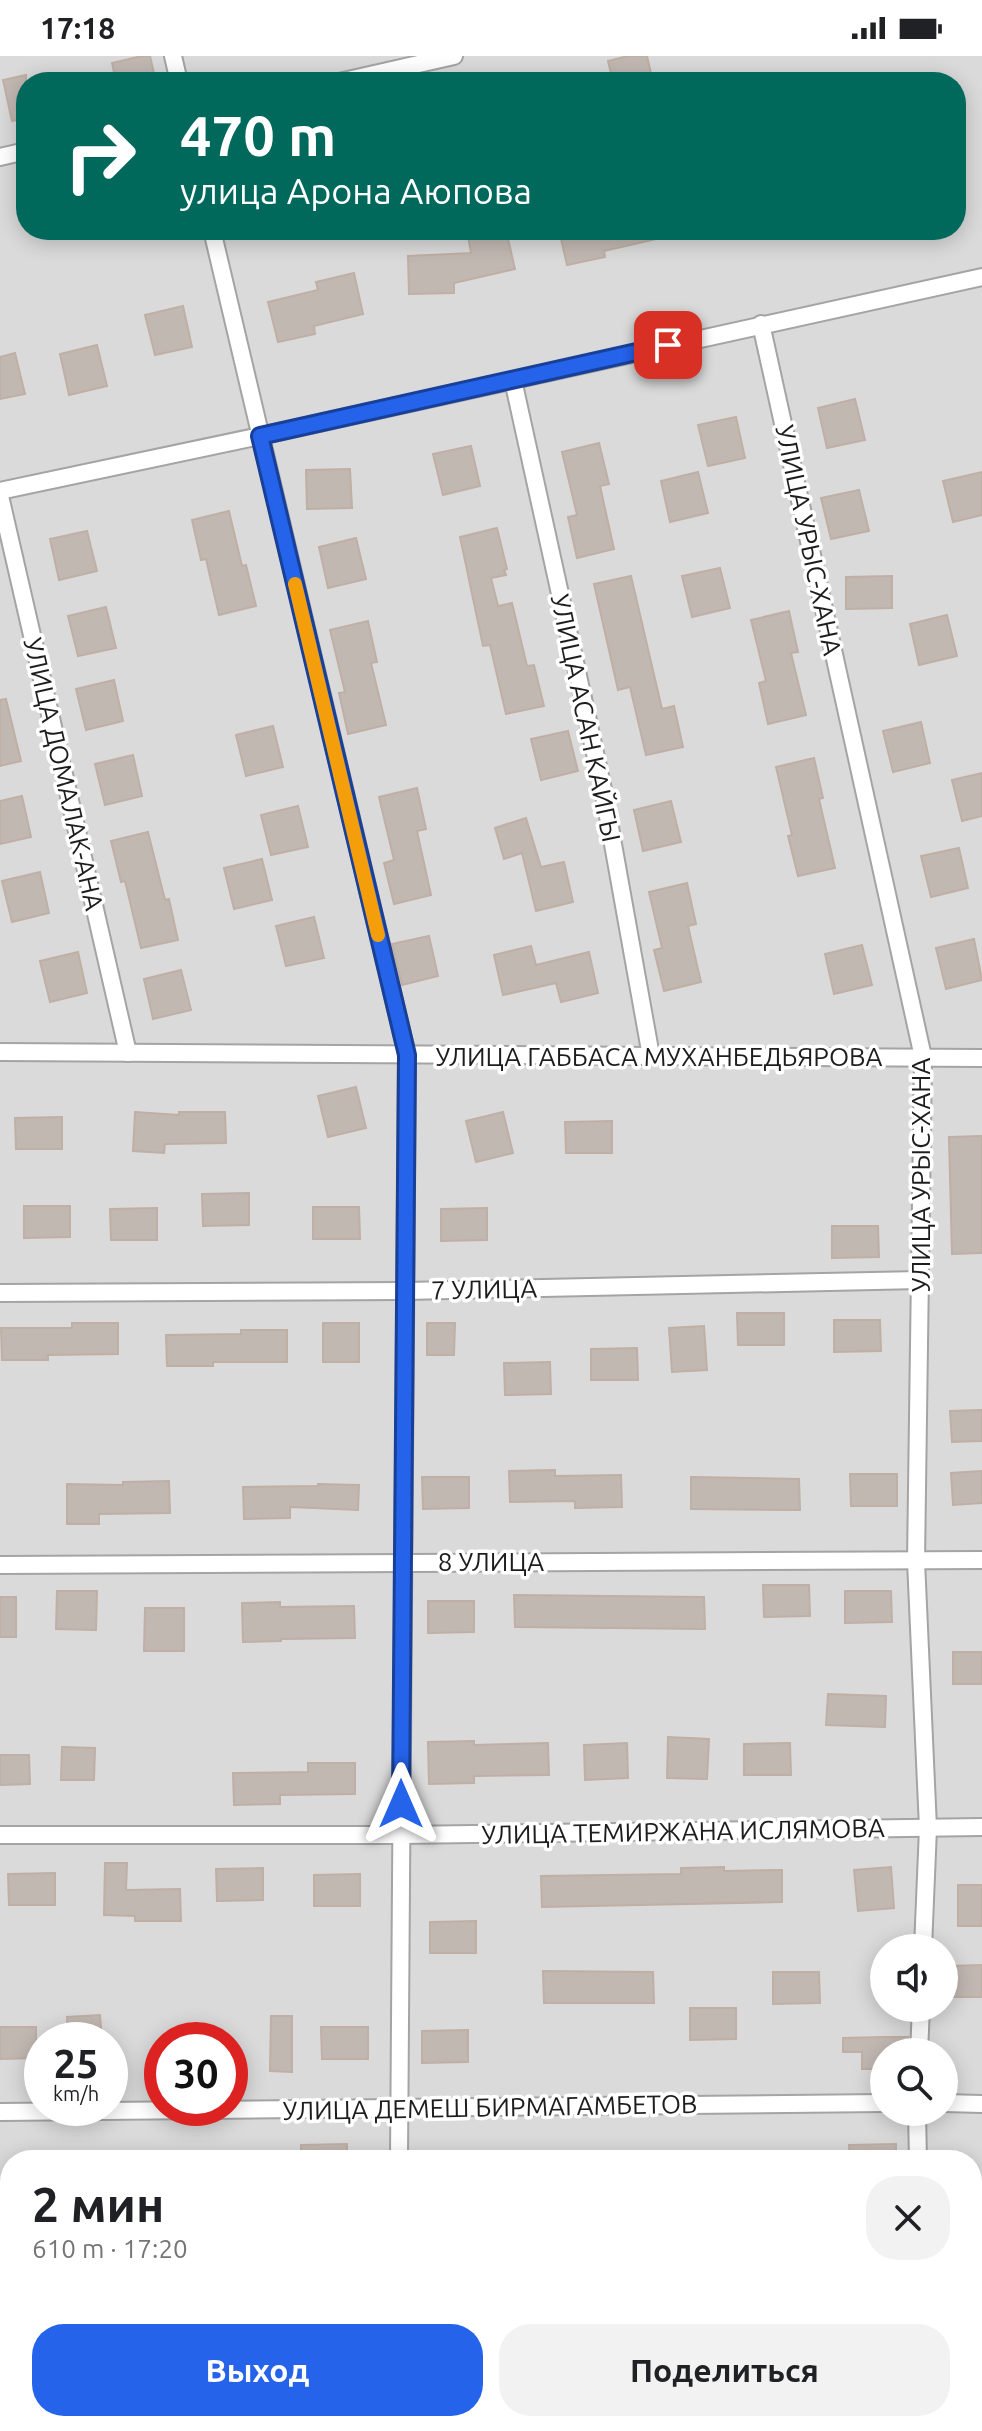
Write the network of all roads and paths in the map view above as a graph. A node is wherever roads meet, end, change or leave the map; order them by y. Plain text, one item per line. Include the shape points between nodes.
1 (454, 56) edge
2 (383, 72) edge
3 (214, 240) edge
4 (982, 277) edge
5 (761, 324) junction
6 (513, 380) junction
7 (260, 436) junction
8 (0, 493) edge
9 (0, 1052) edge
10 (128, 1053) junction
11 (407, 1055) junction
12 (651, 1056) junction
13 (923, 1057) junction
14 (982, 1058) edge
15 (920, 1280) junction
16 (405, 1291) junction
17 (0, 1293) edge
18 (982, 1560) edge
19 (403, 1561) junction
20 (916, 1561) junction
21 (0, 1565) edge
22 (982, 1827) edge
23 (928, 1828) junction
24 (0, 1835) edge
25 (401, 1835) junction
26 (924, 1934) edge
27 (870, 2103) edge
28 (958, 2103) edge
29 (982, 2104) edge
30 (399, 2107) junction
31 (0, 2112) edge
32 (917, 2126) edge
33 (399, 2150) edge
34 (918, 2150) edge

1 - 2 street
3 - 7 street
4 - 5 street
5 - 6 street
5 - 13 street, УЛИЦА УРЫС-ХАНА
6 - 7 street
6 - 12 street, УЛИЦА АСАН КАЙГЫ via 604,794
7 - 8 street
7 - 11 street
8 - 10 street, УЛИЦА ДОМАЛАК-АНА
9 - 10 street, УЛИЦА ГАББАСА МУХАНБЕДЬЯРОВА
10 - 11 street, УЛИЦА ГАББАСА МУХАНБЕДЬЯРОВА
11 - 12 street, УЛИЦА ГАББАСА МУХАНБЕДЬЯРОВА
11 - 16 street
12 - 13 street, УЛИЦА ГАББАСА МУХАНБЕДЬЯРОВА
13 - 14 street, УЛИЦА ГАББАСА МУХАНБЕДЬЯРОВА
13 - 15 street, УЛИЦА УРЫС-ХАНА
15 - 16 street, 7 УЛИЦА
15 - 20 street, УЛИЦА УРЫС-ХАНА
16 - 17 street, 7 УЛИЦА
16 - 19 street
18 - 20 street, 8 УЛИЦА
19 - 20 street, 8 УЛИЦА
19 - 21 street, 8 УЛИЦА
19 - 25 street
20 - 23 street, УЛИЦА УРЫС-ХАНА
22 - 23 street, УЛИЦА ТЕМИРЖАНА ИСЛЯМОВА
23 - 25 street, УЛИЦА ТЕМИРЖАНА ИСЛЯМОВА
23 - 26 street, УЛИЦА УРЫС-ХАНА
24 - 25 street, УЛИЦА ТЕМИРЖАНА ИСЛЯМОВА
25 - 30 street
27 - 30 street, УЛИЦА ДЕМЕШ БИРМАГАМБЕТОВ
28 - 29 street
30 - 31 street, УЛИЦА ДЕМЕШ БИРМАГАМБЕТОВ
30 - 33 street
32 - 34 street

